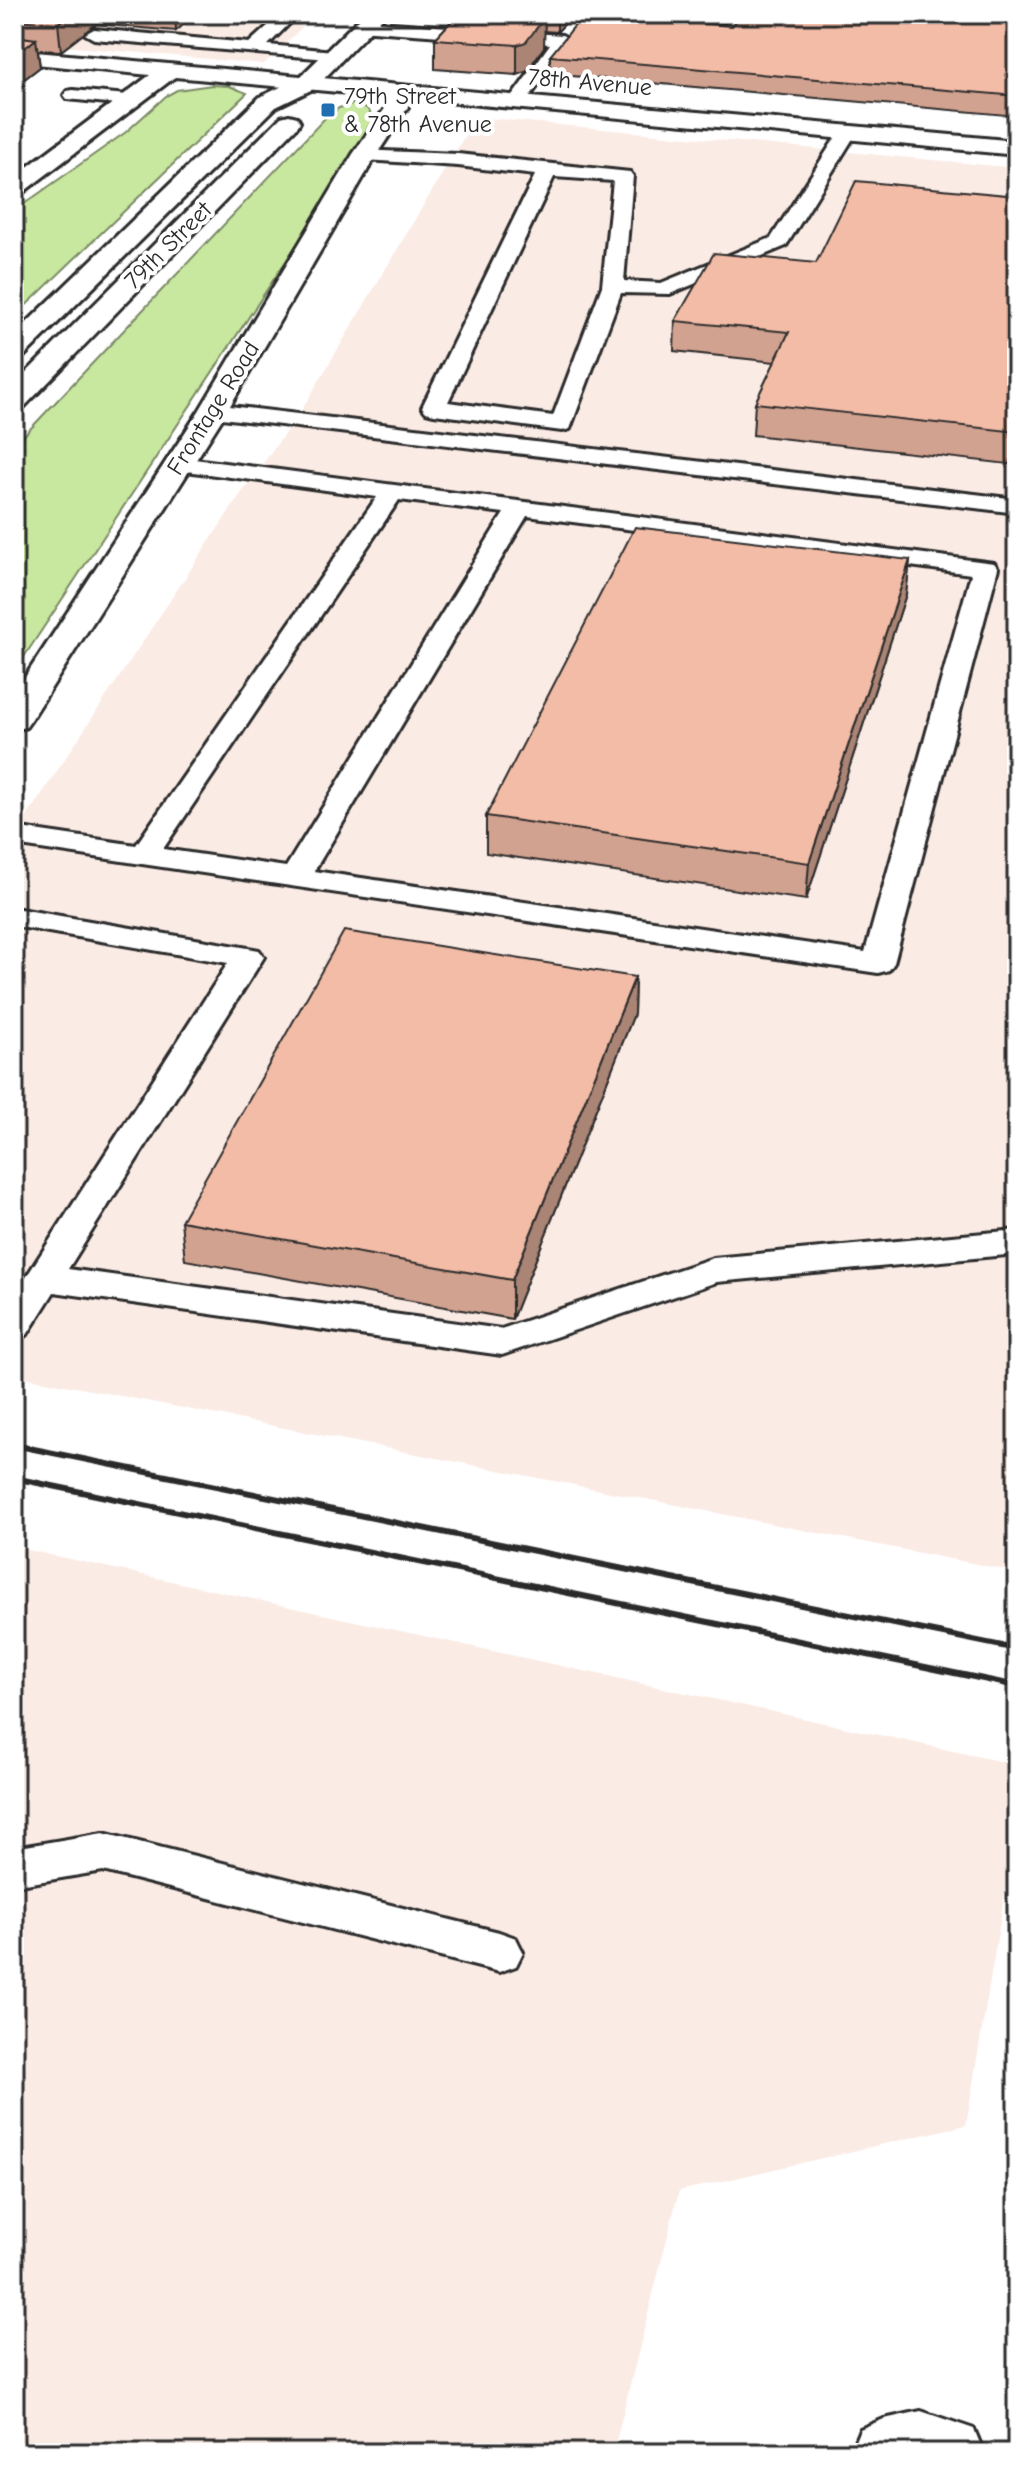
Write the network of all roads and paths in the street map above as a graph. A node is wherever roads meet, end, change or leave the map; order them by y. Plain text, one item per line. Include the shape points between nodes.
1 (291, 14) edge
2 (666, 14) edge
3 (743, 14) edge
4 (371, 20) edge
5 (111, 21) dead end
6 (579, 23) edge
7 (94, 34) junction
8 (562, 40) junction
9 (254, 48) junction
10 (14, 56) edge
11 (334, 56) junction
12 (62, 60) junction
13 (171, 70) junction
14 (307, 83) junction
15 (391, 90) junction
16 (73, 95) dead end
17 (127, 100) junction
18 (517, 102) junction
19 (848, 132) junction
20 (1017, 148) edge
21 (365, 154) junction
22 (547, 171) junction
23 (14, 187) edge
24 (613, 286) junction
25 (14, 350) edge
26 (14, 401) edge
27 (213, 411) junction
28 (179, 464) junction
29 (392, 492) junction
30 (1017, 506) edge
31 (520, 508) junction
32 (14, 720) edge
33 (14, 836) edge
34 (144, 855) junction
35 (295, 877) junction
36 (14, 917) edge
37 (1017, 1242) edge
38 (44, 1278) junction
39 (14, 1326) edge
40 (14, 1867) edge
41 (499, 1952) dead end
42 (884, 2453) edge
43 (950, 2453) edge

1 - 9 lane
2 - 3 lane via 654,30 725,37
4 - 8 lane
4 - 11 street, 79th Street
5 - 7 lane
6 - 8 lane
7 - 9 lane
7 - 12 lane
8 - 18 lane
9 - 11 lane
10 - 12 street, 78th Avenue
11 - 14 street, 79th Street
12 - 13 street, 78th Avenue
13 - 14 street, 78th Avenue
13 - 17 street
14 - 15 street, 78th Avenue
14 - 25 street, 79th Street via 268,102
14 - 26 street, 79th Street via 306,104
15 - 18 street, 78th Avenue
15 - 21 street, Frontage Road via 397,107
16 - 17 lane
17 - 23 street
18 - 19 street, 78th Avenue
19 - 20 street, 78th Avenue
19 - 24 lane via 779,242 663,290
21 - 22 lane
21 - 27 street, Frontage Road
22 - 24 lane via 623,176
22 - 24 lane via 434,407 562,424
27 - 28 street, Frontage Road
27 - 30 lane
28 - 29 lane
28 - 32 street, Frontage Road
29 - 31 lane
29 - 34 lane
31 - 35 lane
31 - 35 lane via 985,568 878,963
33 - 34 lane
34 - 35 lane
36 - 38 lane via 248,957
37 - 38 lane via 713,1270 502,1342
38 - 39 lane
40 - 41 lane via 103,1852
42 - 43 street via 921,2445

